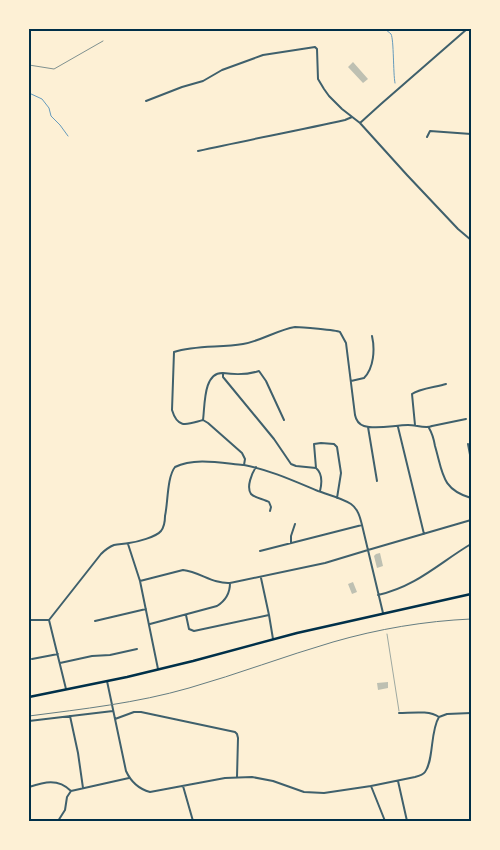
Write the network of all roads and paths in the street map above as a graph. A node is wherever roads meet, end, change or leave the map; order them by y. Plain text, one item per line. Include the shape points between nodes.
1 (467, 29) edge
2 (462, 30) edge
3 (103, 41) dead end
4 (29, 65) edge
5 (146, 102) dead end
6 (352, 117) junction
7 (360, 123) junction
8 (471, 134) edge
9 (427, 137) dead end
10 (198, 151) dead end
11 (471, 240) edge
12 (372, 336) dead end
13 (223, 373) junction
14 (351, 381) junction
15 (446, 384) dead end
16 (466, 419) dead end
17 (203, 420) junction
18 (284, 420) dead end
19 (397, 426) junction
20 (415, 426) junction
21 (368, 427) junction
22 (428, 428) junction
23 (468, 444) dead end
24 (471, 460) edge
25 (244, 465) junction
26 (256, 467) junction
27 (316, 468) junction
28 (377, 481) dead end
29 (320, 491) junction
30 (336, 498) junction
31 (471, 498) edge
32 (270, 511) dead end
33 (471, 520) edge
34 (295, 524) dead end
35 (362, 525) junction
36 (424, 534) junction
37 (291, 543) junction
38 (128, 544) junction
39 (471, 544) edge
40 (368, 550) junction
41 (260, 551) dead end
42 (261, 577) junction
43 (140, 580) junction
44 (230, 583) junction
45 (471, 594) edge
46 (378, 595) junction
47 (146, 609) junction
48 (383, 613) junction
49 (186, 615) junction
50 (269, 615) junction
51 (29, 620) edge
52 (49, 620) junction
53 (95, 621) dead end
54 (149, 624) junction
55 (387, 634) dead end
56 (273, 639) junction
57 (137, 649) dead end
58 (58, 654) junction
59 (32, 659) dead end
60 (60, 663) junction
61 (158, 669) junction
62 (107, 681) junction
63 (66, 690) junction
64 (29, 697) edge
65 (113, 711) junction
66 (399, 713) joint
67 (471, 713) edge
68 (70, 716) junction
69 (439, 717) junction
70 (114, 719) junction
71 (29, 721) edge
72 (237, 777) junction
73 (129, 778) junction
74 (398, 781) junction
75 (183, 786) junction
76 (371, 786) junction
77 (29, 787) edge
78 (83, 788) junction
79 (71, 791) junction
80 (58, 821) edge
81 (193, 821) edge
82 (384, 821) edge
83 (407, 821) edge

1 - 2 street
2 - 7 street
3 - 4 path via 54,69
5 - 6 street via 263,55 313,47 318,51 319,82
6 - 7 street
6 - 10 street
7 - 11 street
8 - 9 street via 430,131
12 - 14 street via 374,355 368,371 364,378
13 - 17 street via 217,373 210,381
13 - 18 street via 238,375 259,371
13 - 27 street via 289,462
14 - 17 street via 346,343 340,332 333,330 296,327 246,343 174,352 174,416 183,425
14 - 21 street via 356,420
15 - 20 street via 413,392
16 - 22 street
17 - 25 street via 242,453
19 - 20 street
19 - 21 street
19 - 36 street
20 - 22 street
21 - 28 street
22 - 31 street via 447,484
23 - 24 street
25 - 26 street
25 - 38 street via 196,462 178,465 170,476 168,504 161,531
26 - 29 street
26 - 32 street via 250,478 249,490 254,496 269,502
27 - 29 street via 322,477
27 - 30 street via 314,444 336,444 341,473
29 - 30 street
30 - 35 street via 355,508
33 - 36 street
34 - 37 street
35 - 37 street
35 - 40 street
36 - 40 street
37 - 41 street
38 - 43 street
38 - 52 street via 106,549
39 - 46 street via 412,583
40 - 42 street
40 - 46 street
42 - 44 street
42 - 50 street
43 - 44 street via 183,570 218,583
43 - 47 street
44 - 49 street via 229,593 219,605
45 - 48 main road
46 - 48 street
47 - 53 street
47 - 54 street
48 - 56 main road
49 - 50 street via 192,631
49 - 54 street
50 - 56 street
51 - 52 street
52 - 58 street
54 - 61 street
55 - 66 lane
56 - 61 main road
57 - 60 street
58 - 59 street
58 - 60 street
60 - 63 street
61 - 62 main road
62 - 63 main road
62 - 65 street
63 - 64 main road
65 - 68 street
65 - 70 street
66 - 69 street via 428,713
67 - 69 street
68 - 71 street
68 - 78 street
69 - 74 street via 426,770 420,776
70 - 72 street via 141,712 235,732 238,738
70 - 73 street
72 - 75 street
72 - 76 street via 263,778 316,793
73 - 75 street via 150,792
73 - 78 street
74 - 76 street
74 - 83 street
75 - 81 street
76 - 82 street
77 - 79 street via 52,781
78 - 79 street
79 - 80 street

